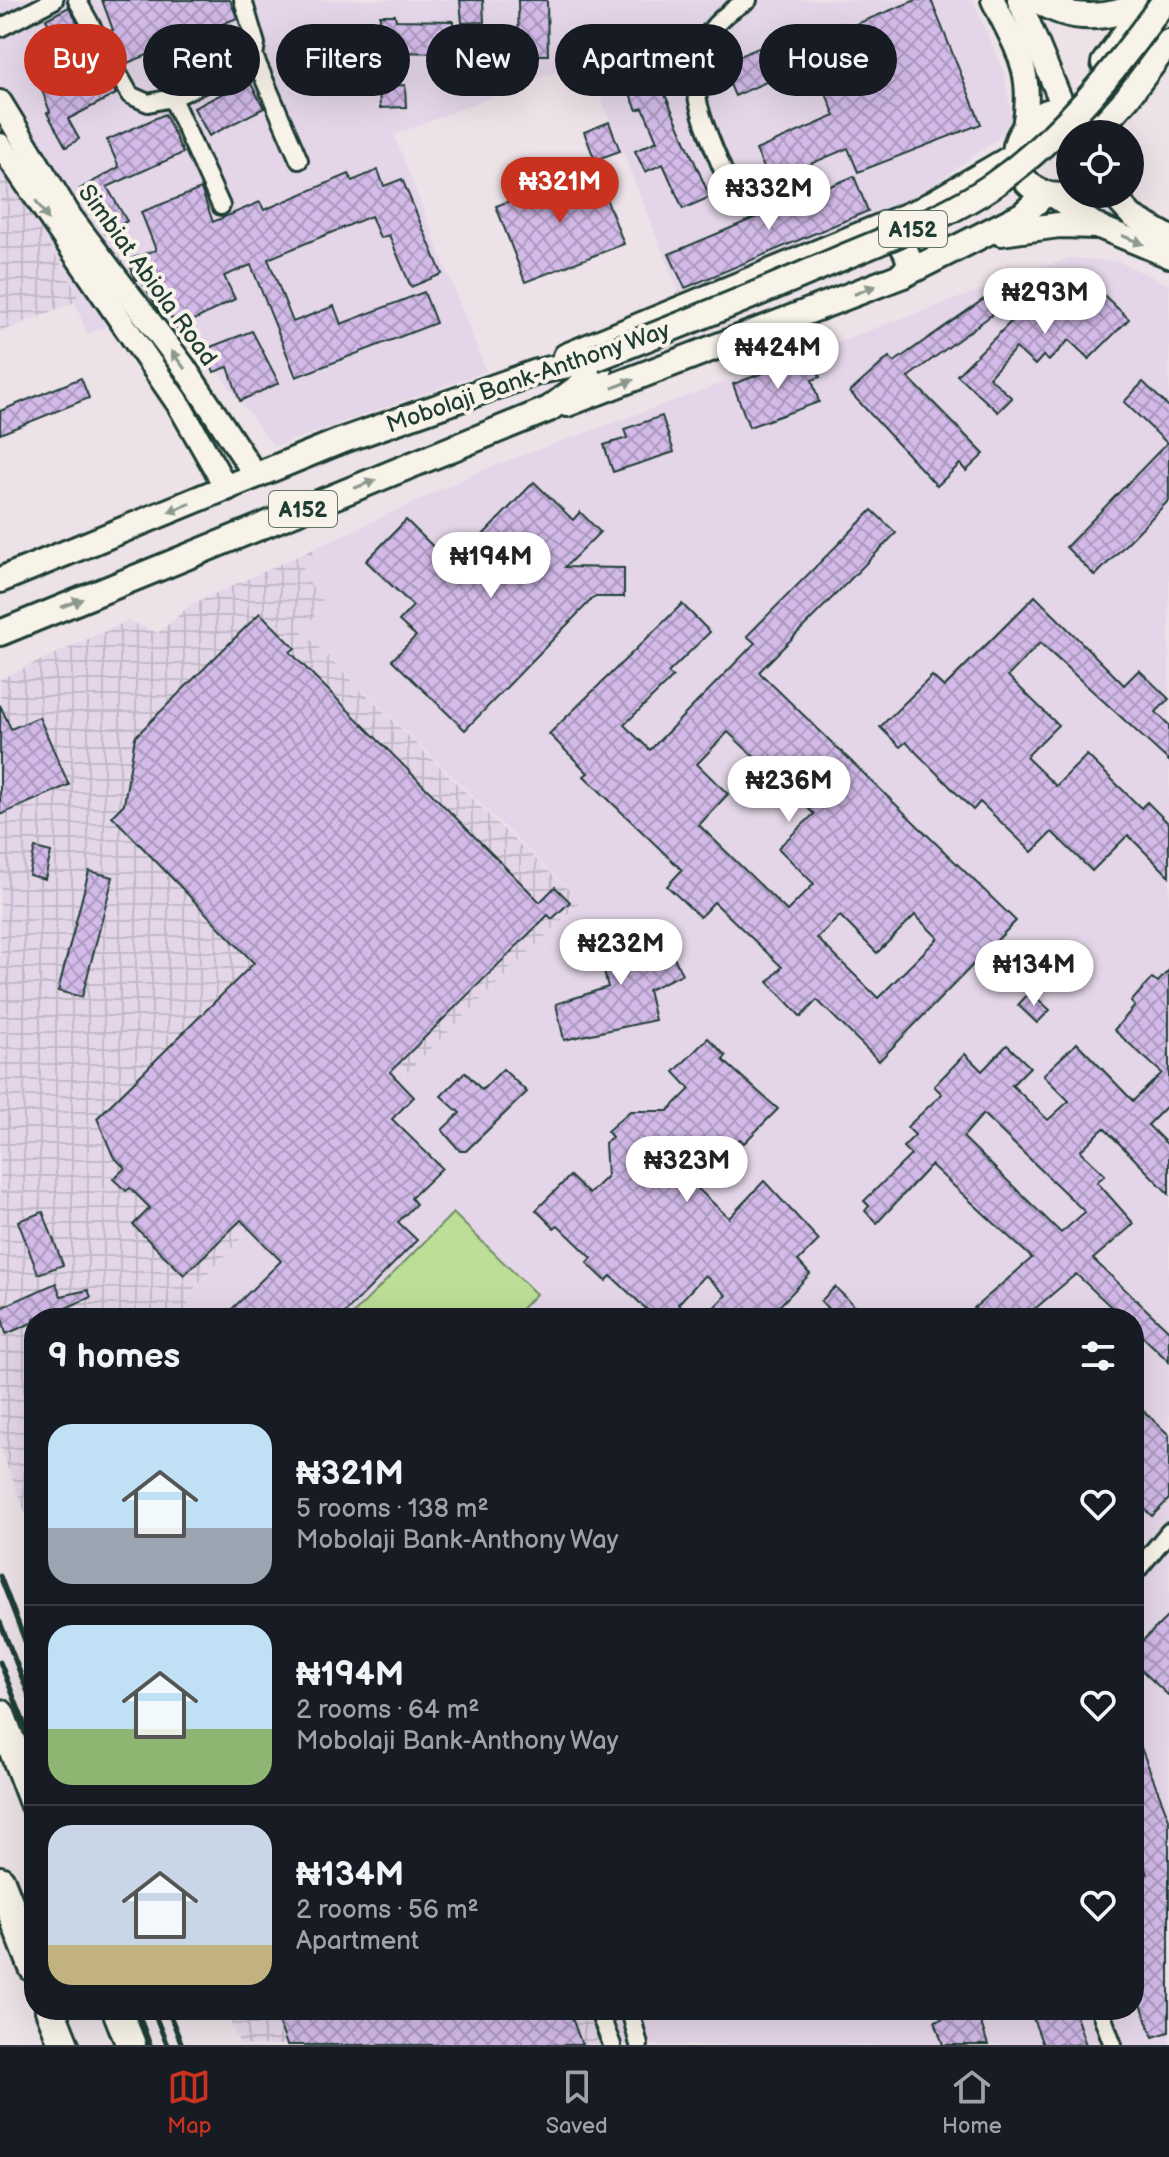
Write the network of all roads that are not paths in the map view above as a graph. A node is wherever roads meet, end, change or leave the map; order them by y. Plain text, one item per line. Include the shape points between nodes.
1 (54, 0) edge
2 (77, 0) edge
3 (243, 0) edge
4 (748, 0) edge
5 (993, 0) edge
6 (1019, 0) edge
7 (1038, 0) edge
8 (1154, 0) edge
9 (1169, 23) edge
10 (250, 24) edge
11 (0, 28) edge
12 (1169, 42) edge
13 (260, 70) edge
14 (176, 96) edge
15 (172, 98) junction
16 (0, 102) edge
17 (1066, 120) edge
18 (1076, 120) edge
19 (1083, 120) edge
20 (1085, 120) edge
21 (1089, 120) edge
22 (1024, 128) junction
23 (0, 145) edge
24 (1056, 148) edge
25 (1016, 155) junction
26 (299, 160) dead end
27 (728, 183) dead end
28 (1056, 194) edge
29 (1056, 195) edge
30 (221, 206) dead end
31 (1074, 208) edge
32 (1125, 208) edge
33 (1097, 226) junction
34 (882, 227) junction
35 (983, 237) junction
36 (1169, 237) edge
37 (1169, 256) edge
38 (903, 275) junction
39 (596, 366) junction
40 (537, 372) junction
41 (549, 409) junction
42 (256, 476) junction
43 (227, 489) junction
44 (0, 580) edge
45 (0, 633) edge
46 (1169, 1532) edge
47 (1144, 1562) edge
48 (0, 1714) edge
49 (24, 1777) edge
50 (0, 1881) edge
51 (24, 1942) edge
52 (54, 2020) edge
53 (121, 2020) edge
54 (602, 2020) edge
55 (633, 2020) edge
56 (1104, 2020) edge
57 (64, 2045) edge
58 (131, 2045) edge
59 (612, 2045) edge
60 (639, 2045) edge
61 (1113, 2045) edge

1 - 11 street
2 - 15 street via 130,95 148,103
3 - 10 street
4 - 27 street via 705,40 692,72 694,97
5 - 22 street via 1026,69
6 - 18 street
7 - 8 main road via 1061,13 1083,17 1127,12
8 - 19 main road
8 - 39 main road, Mobolaji Bank-Anthony Way / A152, bridge via 1123,60 1047,142 991,186 921,225
9 - 20 main road, Mobolaji Bank-Anthony Way / A152
12 - 21 main road via 1127,98
13 - 26 street
14 - 15 street
15 - 30 street
42 -> 16 street, Simbiat Abiola Road via 184,367 71,218
17 - 22 main road via 1046,111
22 - 25 main road
23 -> 43 street via 179,405
24 - 39 main road, Mobolaji Bank-Anthony Way / A152 via 1014,188 916,245
25 - 28 main road via 1024,179
25 - 34 main road
29 - 35 main road
31 - 33 street
32 - 36 street
33 - 35 main road via 1059,225
33 -> 37 street
34 - 38 main road via 896,235 906,251 910,263
34 - 40 main road via 588,345
35 - 38 main road
41 -> 38 main road
39 - 40 main road, Mobolaji Bank-Anthony Way / A152
39 - 41 main road, Mobolaji Bank-Anthony Way / A152
40 - 42 main road, Mobolaji Bank-Anthony Way / A152
45 -> 41 main road, Mobolaji Bank-Anthony Way / A152
42 - 43 main road, Mobolaji Bank-Anthony Way / A152
43 -> 44 main road, Mobolaji Bank-Anthony Way / A152
46 - 47 street
48 - 49 highway
50 - 51 highway
52 - 57 highway
53 - 58 highway
54 - 59 street
55 - 60 street
56 - 61 street

